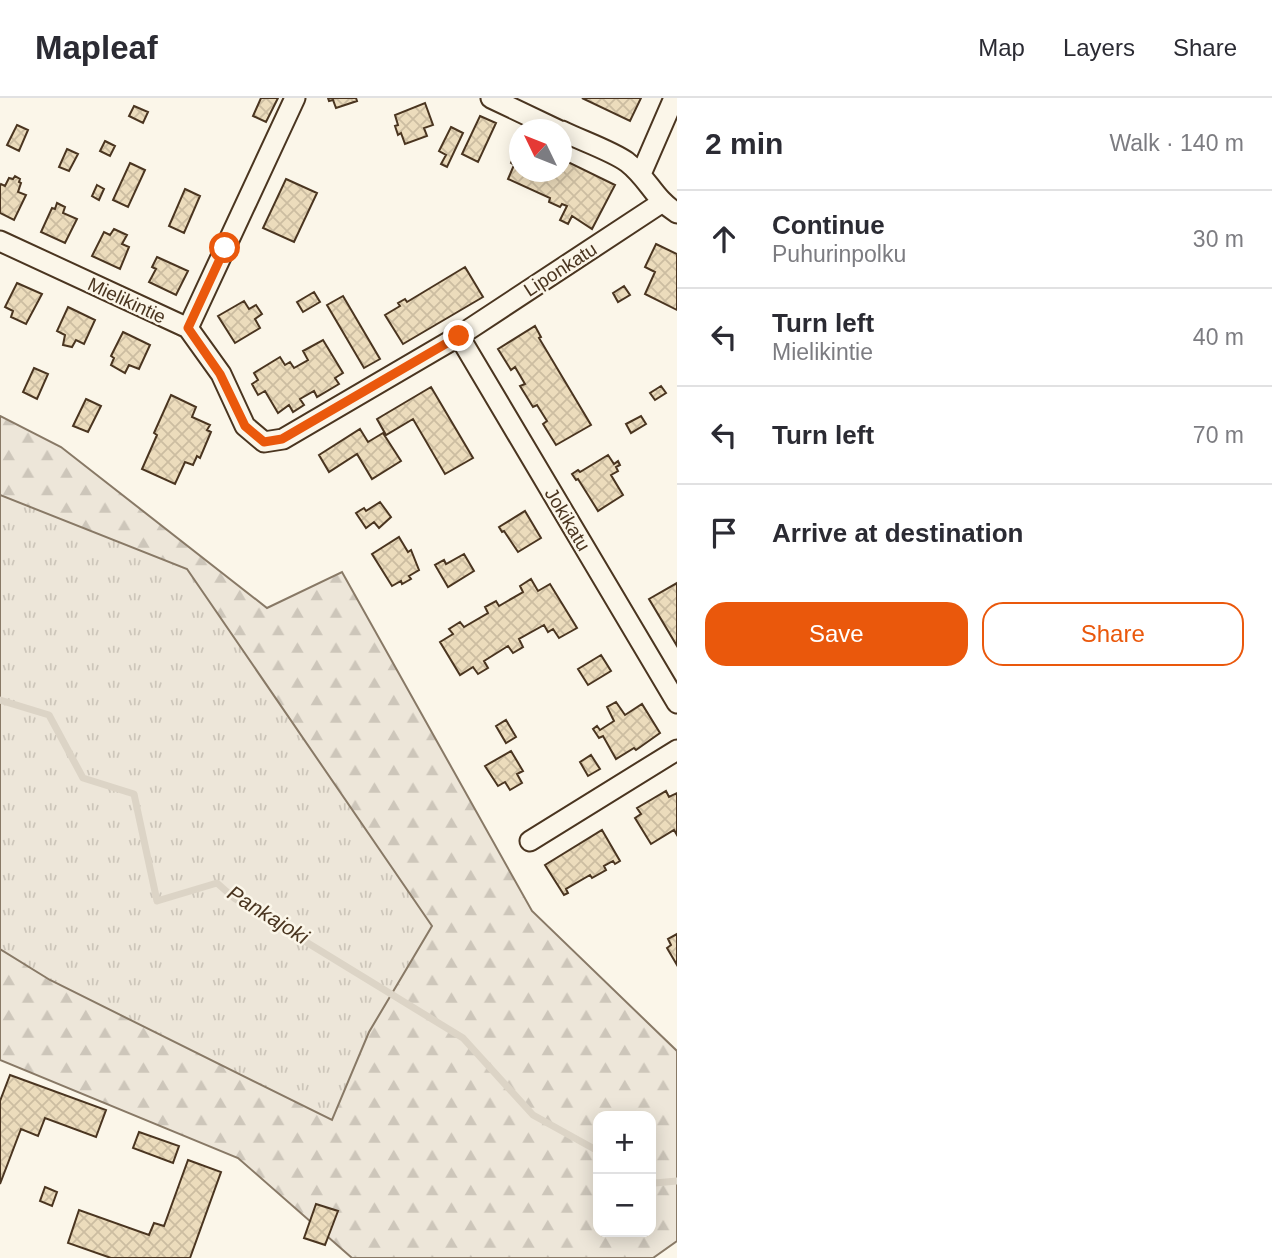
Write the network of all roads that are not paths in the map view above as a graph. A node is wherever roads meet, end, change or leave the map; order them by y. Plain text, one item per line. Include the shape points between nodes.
1 (295, 98) edge
2 (491, 98) edge
3 (674, 98) edge
4 (536, 119) edge
5 (572, 135) edge
6 (641, 174) junction
7 (669, 208) edge
8 (0, 242) edge
9 (188, 328) junction
10 (459, 336) junction
11 (282, 439) joint
12 (677, 703) edge
13 (677, 750) edge
14 (530, 841) dead end

1 - 9 street
2 - 4 street
3 - 6 street
5 - 6 street via 624,159
6 - 7 street
7 - 10 street, Liponkatu
8 - 9 street, Mielikintie
9 - 11 street, Mielikintie via 220,374 245,426 264,442
10 - 11 street, Liponkatu
10 - 12 street, Jokikatu
13 - 14 street

